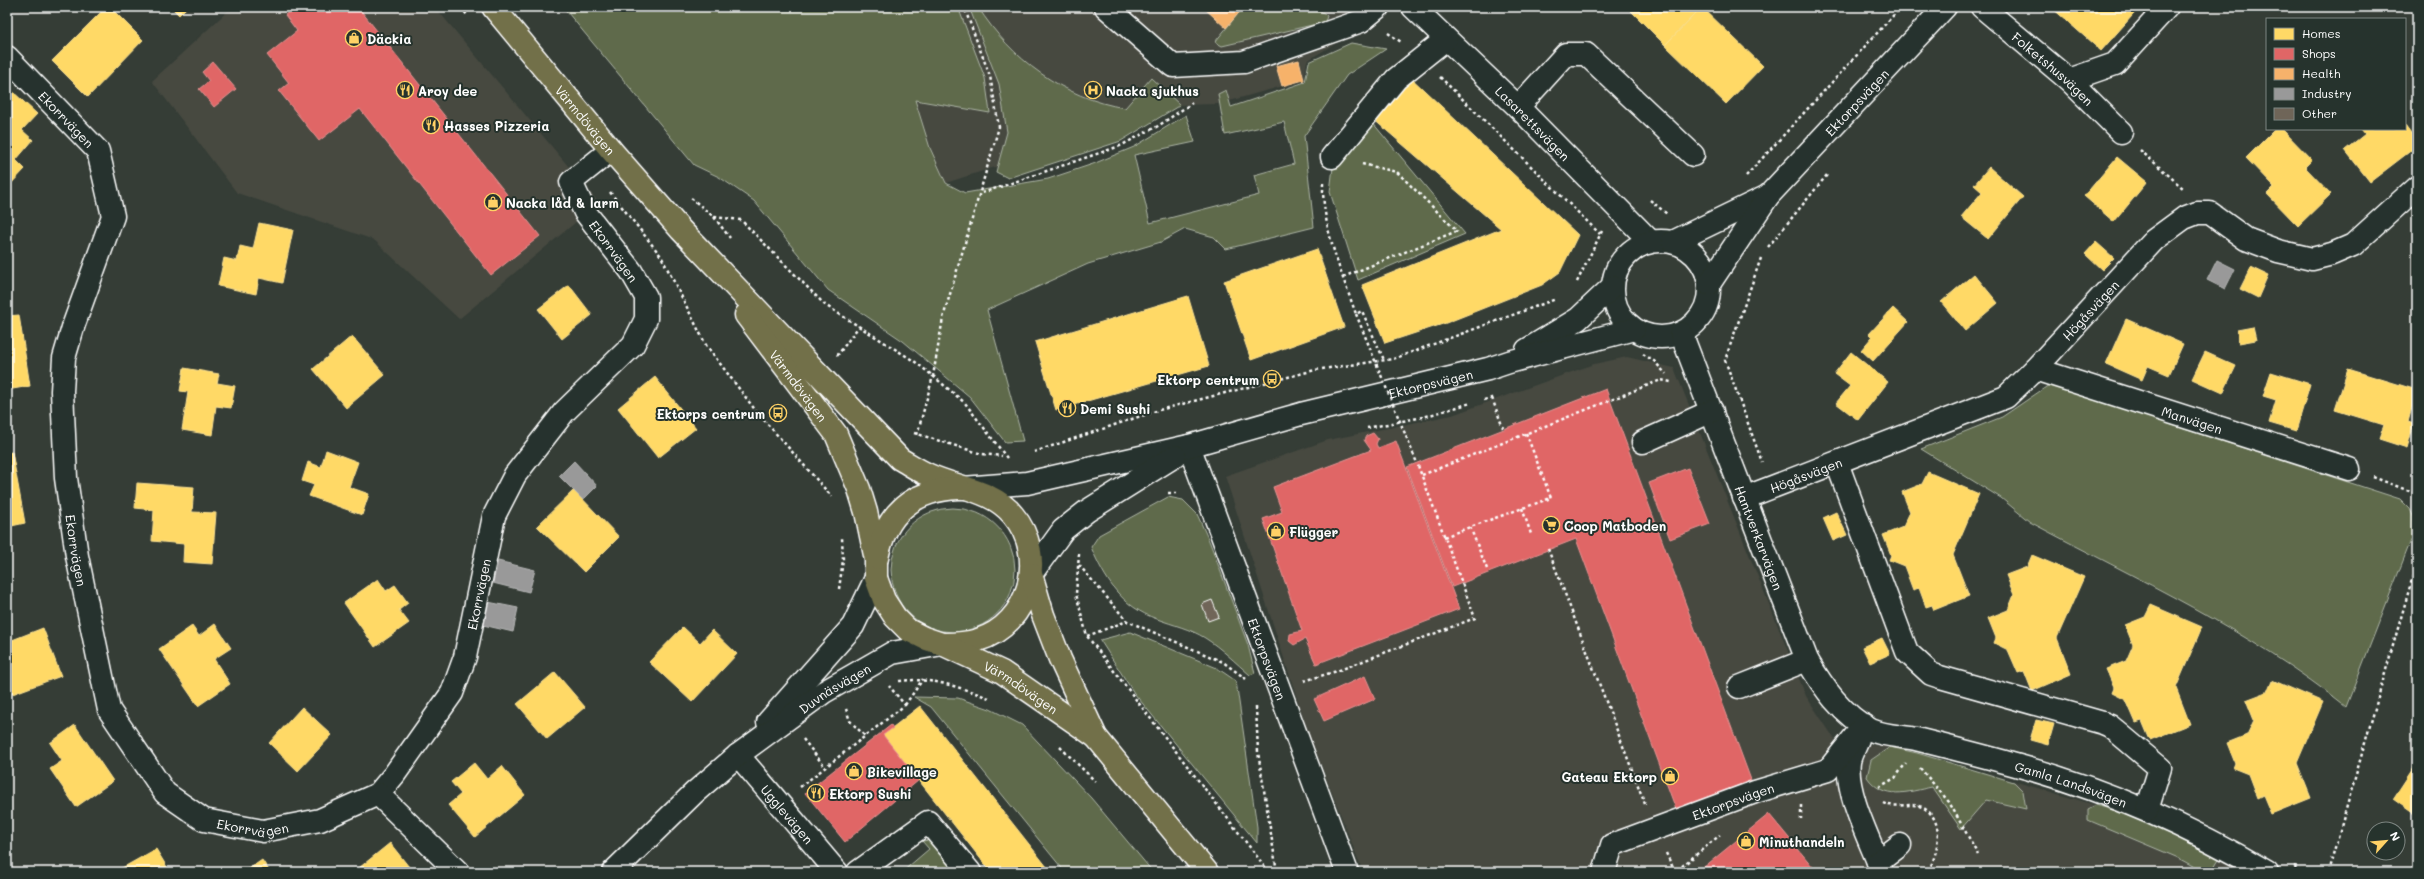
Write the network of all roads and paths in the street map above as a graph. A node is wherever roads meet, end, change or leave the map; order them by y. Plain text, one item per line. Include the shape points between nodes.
1 (493, 7) edge
2 (964, 7) edge
3 (1106, 7) edge
4 (1378, 7) edge
5 (1414, 7) edge
6 (1945, 7) edge
7 (1982, 7) edge
8 (2167, 7) edge
9 (1446, 39) junction
10 (7, 57) edge
11 (1421, 59) junction
12 (2069, 80) junction
13 (1192, 103) dead end
14 (1518, 107) junction
15 (2121, 132) dead end
16 (611, 150) junction
17 (1692, 155) dead end
18 (1332, 157) junction
19 (1830, 172) dead end
20 (2417, 188) edge
21 (981, 193) junction
22 (686, 194) dead end
23 (1768, 196) junction
24 (1619, 209) junction
25 (714, 217) junction
26 (681, 230) junction
27 (1600, 234) junction
28 (730, 238) dead end
29 (1650, 241) junction
30 (1673, 242) junction
31 (1767, 249) dead end
32 (1762, 254) dead end
33 (1343, 277) junction
34 (1709, 284) junction
35 (1575, 286) dead end
36 (1612, 287) junction
37 (1561, 299) dead end
38 (1356, 314) junction
39 (859, 326) junction
40 (1634, 329) junction
41 (1681, 333) junction
42 (834, 358) dead end
43 (1384, 360) junction
44 (1509, 362) junction
45 (2035, 369) junction
46 (933, 376) junction
47 (1675, 383) dead end
48 (1492, 398) dead end
49 (1712, 411) junction
50 (1503, 428) dead end
51 (910, 431) dead end
52 (1526, 433) junction
53 (917, 435) junction
54 (1643, 442) dead end
55 (1189, 446) junction
56 (1031, 453) dead end
57 (1012, 456) dead end
58 (1006, 457) junction
59 (1837, 463) junction
60 (2349, 469) joint
61 (1422, 475) junction
62 (1027, 483) junction
63 (963, 488) junction
64 (1771, 488) junction
65 (2417, 494) edge
66 (1744, 498) junction
67 (1522, 508) junction
68 (1470, 527) junction
69 (1063, 530) junction
70 (1531, 534) dead end
71 (1444, 537) junction
72 (1548, 549) dead end
73 (2417, 562) edge
74 (876, 569) junction
75 (1487, 569) dead end
76 (1031, 574) junction
77 (1462, 583) dead end
78 (1127, 622) dead end
79 (1088, 636) junction
80 (942, 644) junction
81 (1807, 660) junction
82 (923, 679) dead end
83 (886, 682) dead end
84 (1739, 687) dead end
85 (844, 701) dead end
86 (1256, 704) dead end
87 (905, 705) junction
88 (1864, 725) junction
89 (865, 736) junction
90 (1096, 737) junction
91 (802, 738) dead end
92 (1056, 743) dead end
93 (1912, 747) junction
94 (738, 755) junction
95 (825, 767) junction
96 (1100, 786) dead end
97 (378, 794) junction
98 (1854, 798) junction
99 (779, 804) junction
100 (2147, 810) junction
101 (1655, 829) junction
102 (1724, 832) dead end
103 (1900, 845) dead end
104 (1978, 854) dead end
105 (1880, 867) edge
106 (458, 872) edge
107 (613, 872) edge
108 (837, 872) edge
109 (858, 872) edge
110 (970, 872) edge
111 (1207, 872) edge
112 (1270, 872) edge
113 (1277, 872) edge
114 (1347, 872) edge
115 (1604, 872) edge
116 (1675, 872) edge
117 (2267, 872) edge
118 (2328, 872) edge

1 - 16 main road, Värmdövägen
2 - 21 path via 990,76 999,127
3 - 4 street via 1173,66 1244,62 1361,22
5 - 9 street, Lasarettsvägen
6 - 23 street, Ektorpsvägen
7 - 12 street, Folketshusvägen
8 - 12 street via 2114,64
9 - 11 street
9 - 14 street, Lasarettsvägen
10 - 97 street, Ekorrvägen via 98,150 113,216 70,337 64,358 62,391 66,478 77,556 109,710 165,793 204,820 262,831 320,820
11 - 18 street via 1396,79
11 - 27 path
12 - 15 street, Folketshusvägen
13 - 21 path via 1158,126 1120,146
14 - 17 street via 1566,54 1586,54
14 - 24 street, Lasarettsvägen
16 - 26 main road, Värmdövägen
16 - 97 street, Ekorrvägen via 571,182 585,212 632,271 646,297 646,319 633,345 564,412 515,475 494,516 465,657 452,693
18 - 33 path via 1323,178 1323,197 1334,251
18 - 33 path via 1397,172 1457,231
19 - 31 path
20 - 45 street, Högåsvägen via 2353,245 2312,259 2278,251 2246,239 2210,213 2197,213 2184,218 2154,240
21 - 46 path via 943,318
22 - 25 path
23 - 30 street, Ektorpsvägen
23 - 34 street, Ektorpsvägen
24 - 27 path
24 - 29 street, Lasarettsvägen
25 - 28 path
25 - 39 path via 741,220 824,305
26 - 63 main road, Värmdövägen via 900,459 928,475
26 - 74 main road, Värmdövägen via 836,434 859,489
27 - 35 path
29 - 30 street
29 - 36 street via 1624,257 1616,271
30 - 34 street via 1690,250 1702,265
32 - 64 path via 1725,360
33 - 38 path
34 - 41 street via 1707,303 1697,321
36 - 40 street via 1622,318
36 - 44 street, Ektorpsvägen via 1578,319
37 - 43 path
38 - 43 path via 1362,311
38 - 61 path, bridge
39 - 42 path
39 - 46 path
40 - 41 street via 1649,336 1666,337
40 - 44 street, Ektorpsvägen
41 - 49 street, Hantverkarvägen
43 - 56 path via 1315,370 1159,410
44 - 55 street, Ektorpsvägen via 1301,414
45 - 59 street, Högåsvägen via 2006,397
45 - 60 street, Manvägen
46 - 53 path
46 - 58 path via 964,403
47 - 52 path via 1661,380
48 - 50 path
49 - 54 street
49 - 66 street, Hantverkarvägen
51 - 53 path
52 - 61 path
52 - 67 path via 1552,498
53 - 58 path via 982,454
55 - 62 street, Ektorpsvägen
55 - 69 street, Ektorpsvägen via 1087,511
55 - 114 street, Ektorpsvägen
57 - 58 path
58 - 62 path
59 - 64 street, Högåsvägen
59 - 100 street via 1908,652 1931,674 2110,726 2160,768
60 - 65 path
61 - 71 path
62 - 63 street, Ektorpsvägen
63 - 74 main road, Värmdövägen via 942,489 920,496 904,506 890,522 881,540
63 - 76 main road, Värmdövägen via 981,492 1013,515 1023,531 1031,554
64 - 66 street, Högåsvägen
66 - 81 street, Hantverkarvägen
67 - 68 path
67 - 70 path
68 - 71 path
68 - 75 path
69 - 76 street, Ektorpsvägen
69 - 79 path via 1079,551 1076,594
71 - 77 path
72 - 101 path
73 - 118 path
74 - 80 main road, Värmdövägen via 884,600 894,617 908,630
74 - 94 street, Duvnäsvägen via 853,626
76 - 80 main road, Värmdövägen via 1027,592 1019,609 1004,625 979,640 961,644
76 - 90 main road, Värmdövägen via 1060,659
78 - 79 path
79 - 112 path
80 - 90 main road, Värmdövägen via 1002,672
80 - 94 street, Duvnäsvägen via 892,653 874,662 824,692
81 - 84 street
81 - 88 street, Hantverkarvägen via 1824,688 1843,710
82 - 87 path
83 - 87 path
85 - 89 path via 850,721
86 - 113 path via 1258,752
87 - 89 path
88 - 93 street, Gamla Landsvägen
88 - 98 street via 1849,761 1849,776
88 - 101 street, Ektorpsvägen via 1828,770 1755,792
89 - 95 path
90 - 111 main road, Värmdövägen
91 - 95 path
92 - 96 path
93 - 98 path via 1903,770 1895,778
93 - 100 street, Gamla Landsvägen via 2014,764
93 - 104 path via 1949,802
94 - 99 street, Ugglevägen
94 - 107 street, Duvnäsvägen via 694,793
95 - 99 path
97 - 106 street
98 - 105 street
99 - 108 street, Ugglevägen
100 - 117 street, Gamla Landsvägen via 2191,830
101 - 115 street, Ektorpsvägen via 1612,845
101 - 116 path
102 - 116 path
103 - 105 street
109 - 110 street via 928,822

